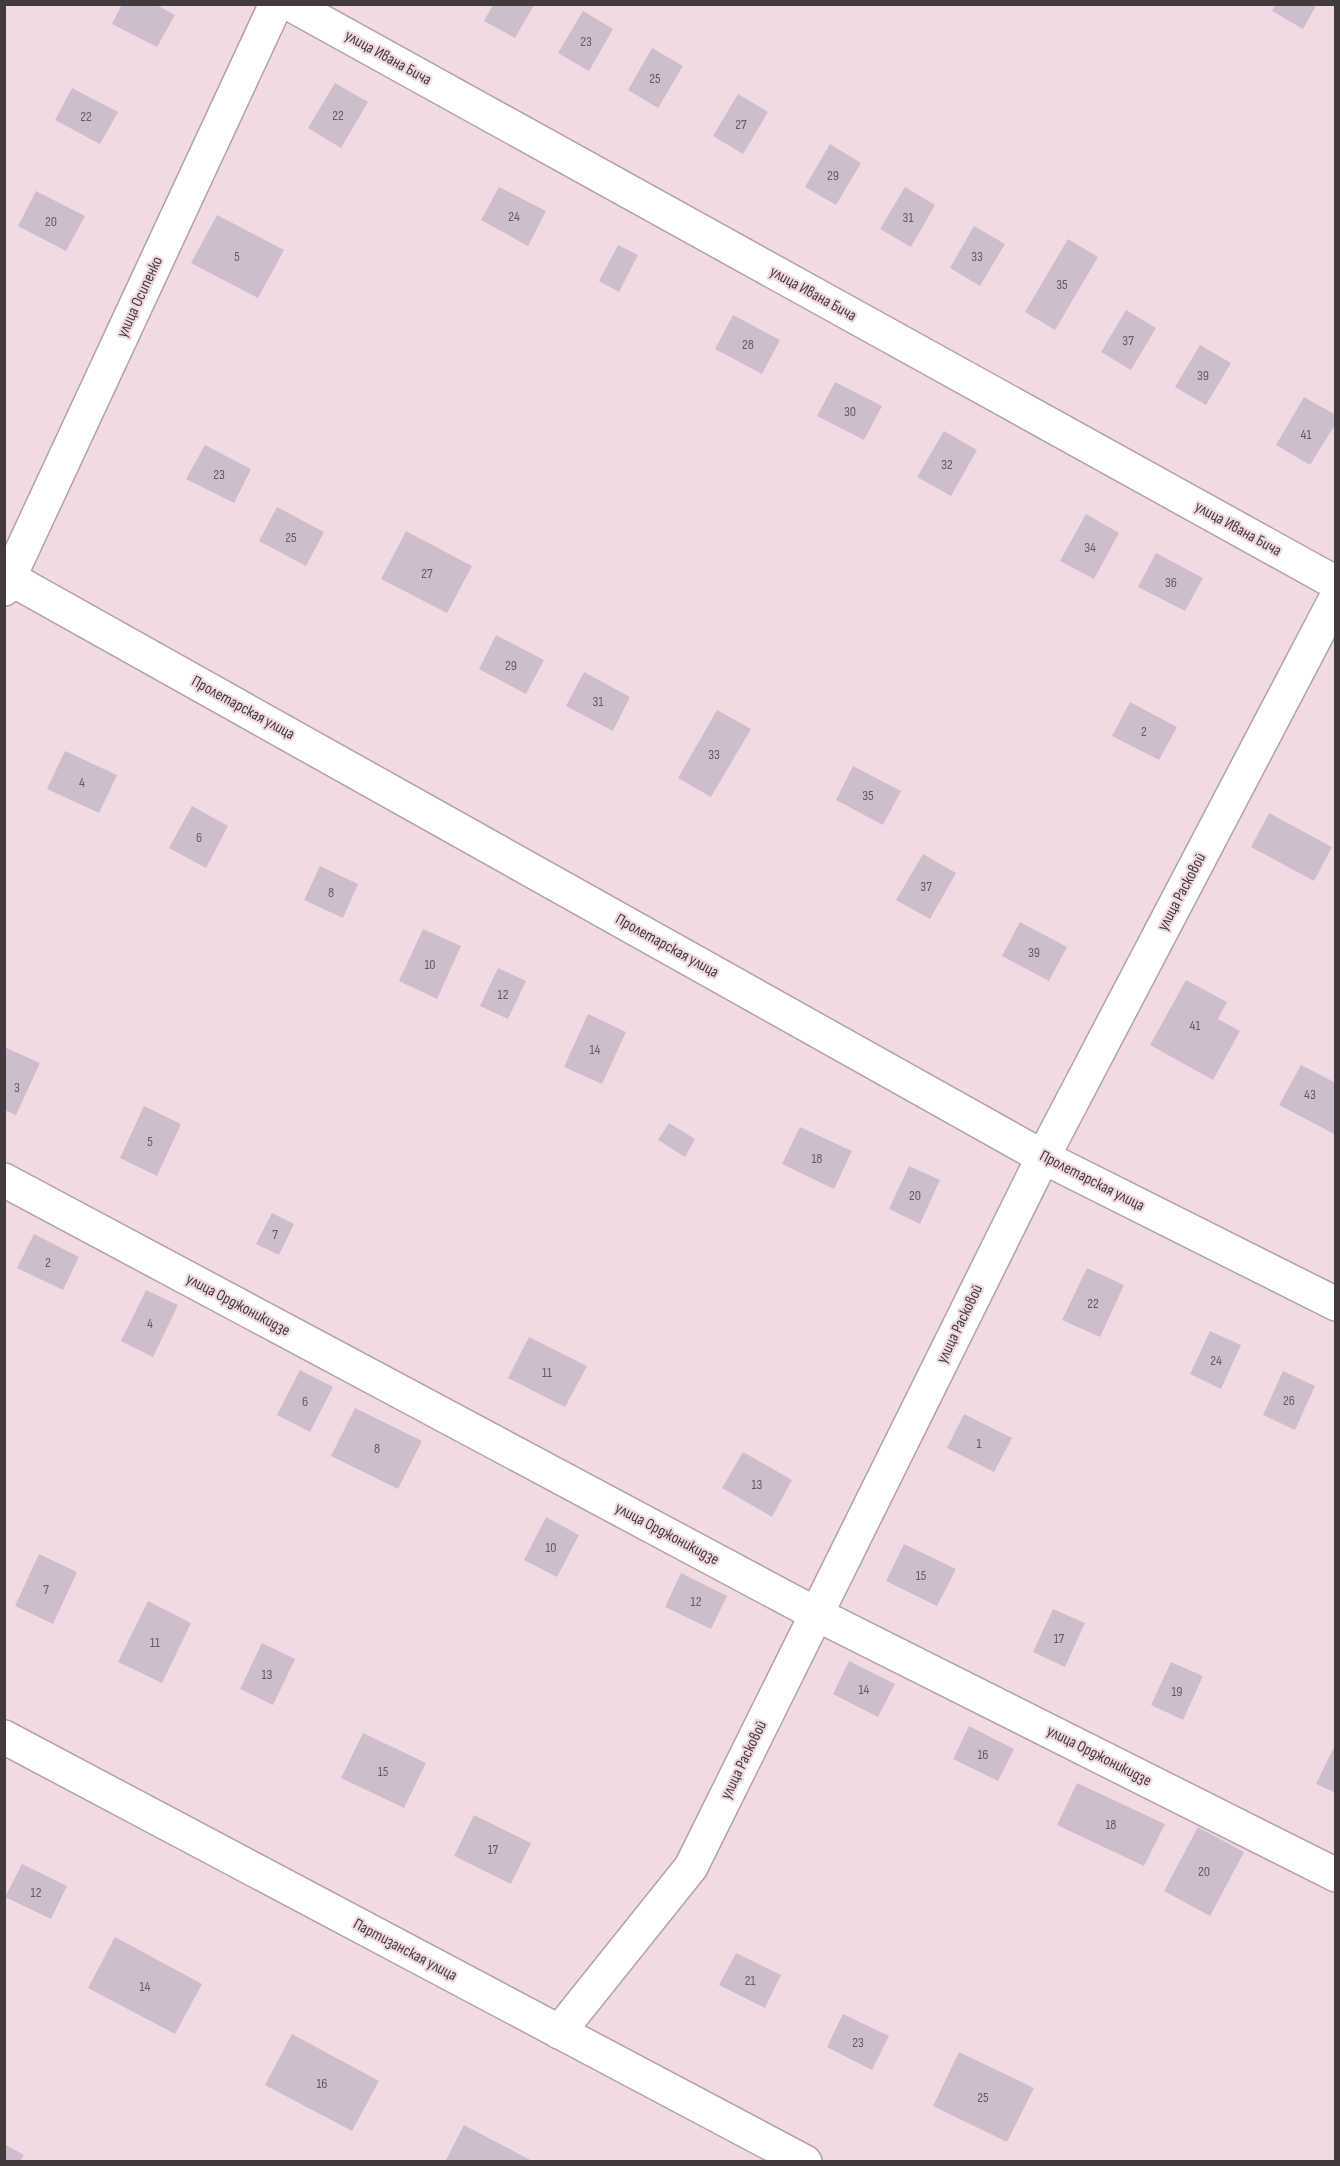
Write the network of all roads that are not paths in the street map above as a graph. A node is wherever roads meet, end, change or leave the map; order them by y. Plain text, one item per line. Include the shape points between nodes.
1 (276, 4) edge
2 (290, 4) edge
3 (6, 580) edge
4 (1335, 583) edge
5 (1335, 598) edge
6 (1043, 1157) junction
7 (4, 1180) edge
8 (1335, 1304) edge
9 (816, 1614) junction
10 (4, 1737) edge
11 (1335, 1875) edge
12 (559, 2032) junction
13 (799, 2160) edge

1 - 3 street, улица Осипенко
2 - 4 street, улица Ивана Бича
3 - 6 street, Пролетарская улица
5 - 6 street, улица Расковой
6 - 8 street, Пролетарская улица
6 - 9 street, улица Расковой
7 - 9 street, улица Орджоникидзе
9 - 11 street, улица Орджоникидзе
9 - 12 street, улица Расковой via 692,1867
10 - 12 street, Партизанская улица
12 - 13 street, Партизанская улица

